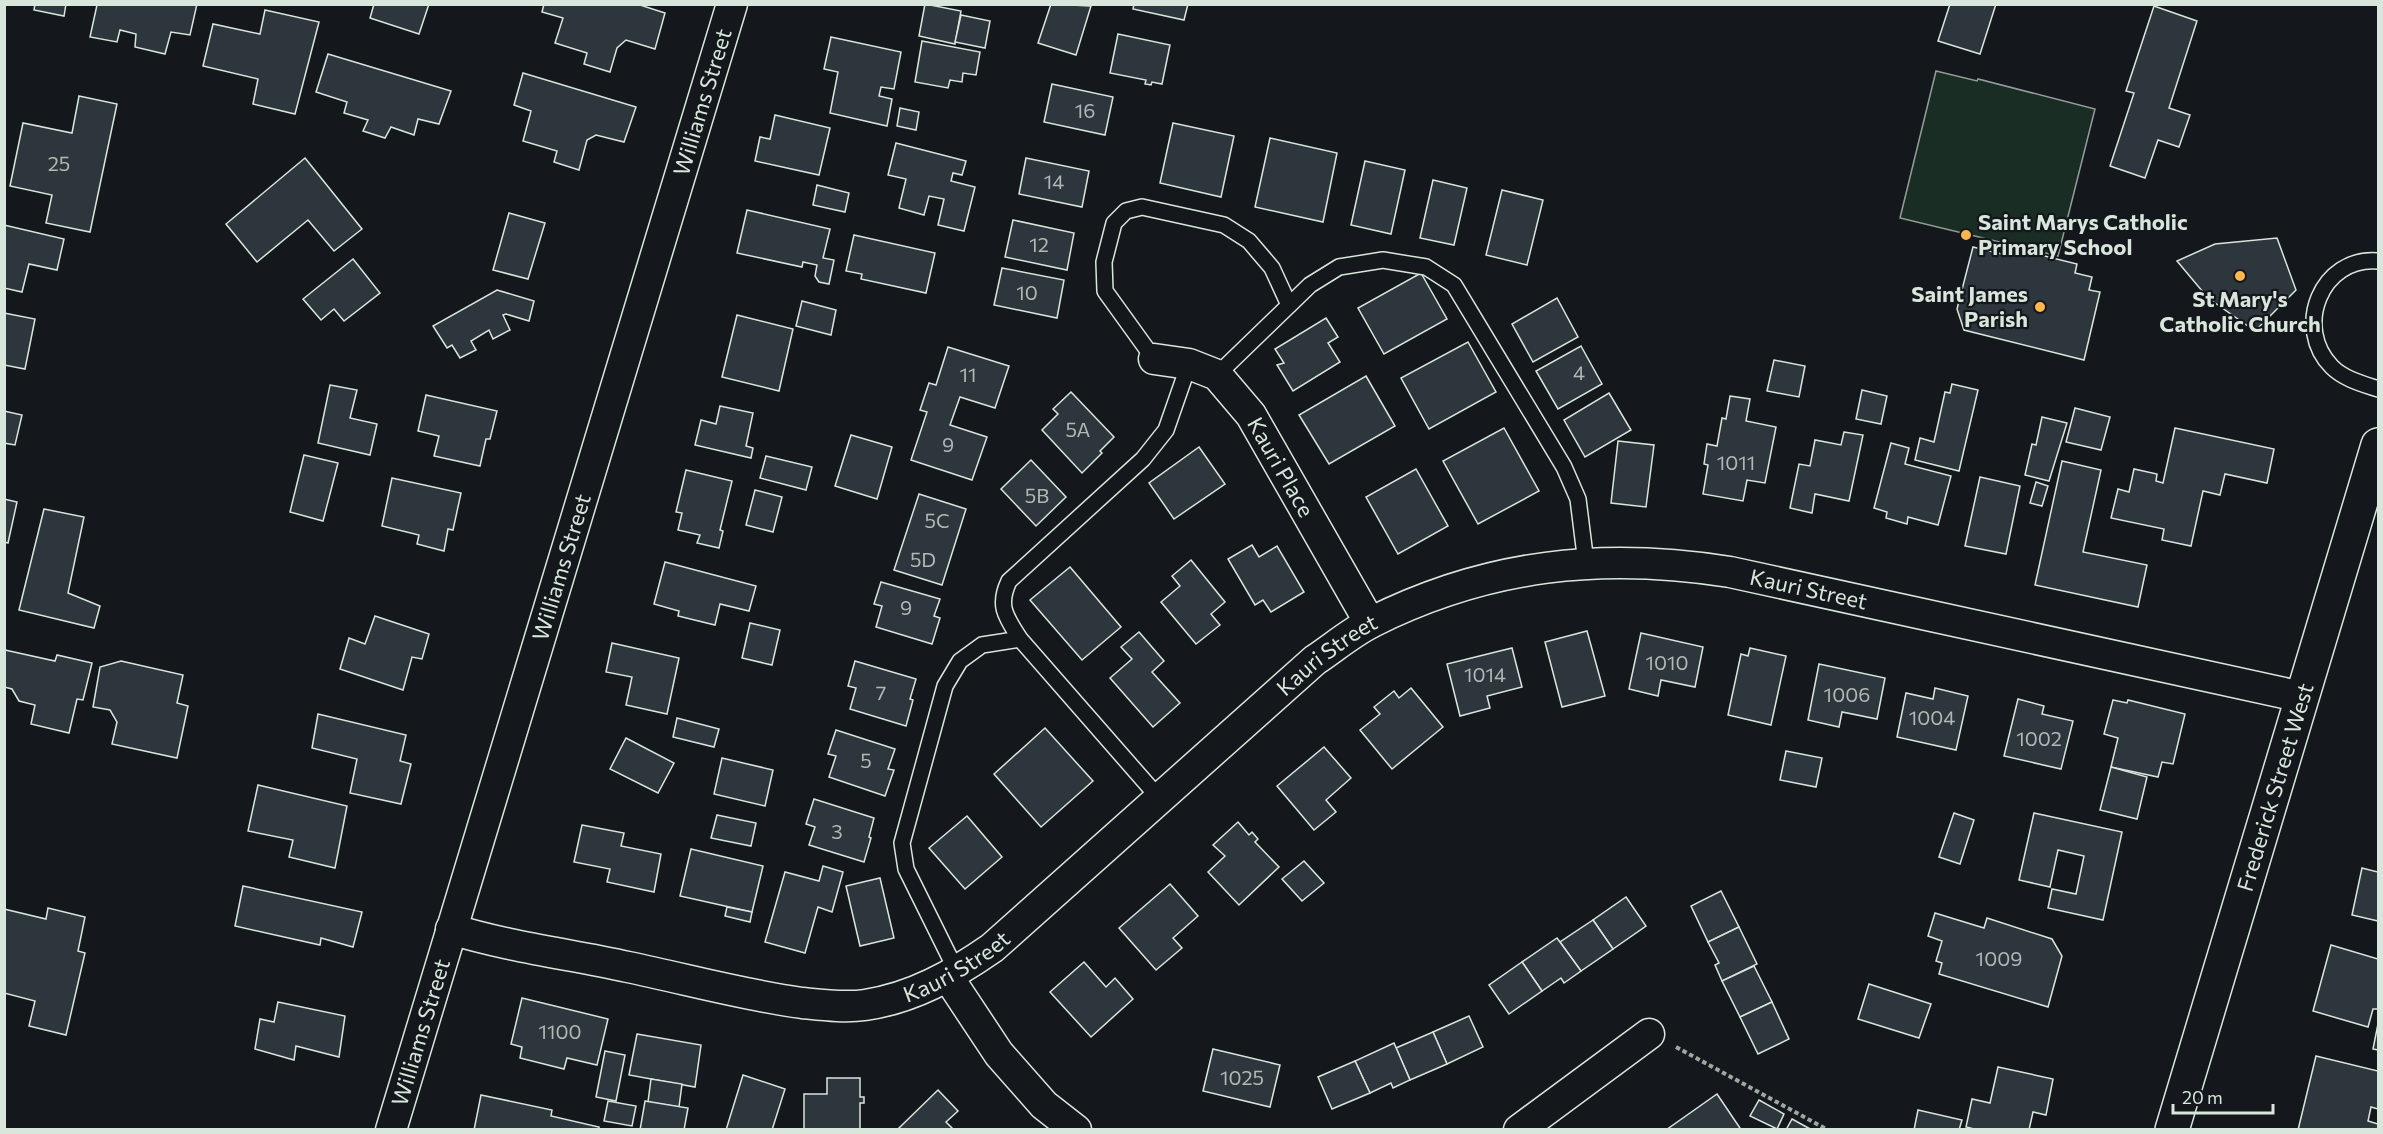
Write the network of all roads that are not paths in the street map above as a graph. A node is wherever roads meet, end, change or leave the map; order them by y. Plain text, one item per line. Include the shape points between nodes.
1 (732, 4) edge
2 (2379, 261) edge
3 (1289, 305) junction
4 (1154, 360) joint
5 (1189, 364) junction
6 (1217, 375) junction
7 (2379, 389) edge
8 (2379, 445) edge
9 (1586, 563) junction
10 (1370, 623) junction
11 (1020, 639) junction
12 (2302, 697) junction
13 (1160, 799) junction
14 (451, 928) junction
15 (952, 975) junction
16 (1649, 1034) road end
17 (391, 1130) edge
18 (1076, 1130) edge
19 (1519, 1130) edge
20 (2172, 1130) edge

1 - 14 street, Williams Street
2 - 7 lane via 2362,262 2334,275 2319,296 2314,319 2319,346 2332,368
3 - 4 lane via 1272,268 1249,241 1224,225 1142,207 1126,211 1114,223 1104,262 1105,291
3 - 6 lane
3 - 9 lane via 1310,285 1339,267 1383,260 1426,267 1454,285 1564,467 1578,499
4 - 5 street, Kauri Place
5 - 6 street, Kauri Place
5 - 11 lane via 1166,430 1143,459 1009,581 1001,597 1006,617
6 - 10 street, Kauri Place via 1251,415
8 - 12 main road, Frederick Street West
9 - 10 street, Kauri Street via 1481,579
9 - 12 street, Kauri Street via 1678,564 1730,572
10 - 13 street, Kauri Street via 1315,660
11 - 13 lane
11 - 15 lane via 982,645 960,661 945,686 902,843 906,869
12 - 20 main road, Frederick Street West
13 - 15 street, Kauri Street via 992,948
14 - 15 street, Kauri Street via 481,938 767,998 822,1005 863,1006 900,998
14 - 17 street, Williams Street
15 - 18 street via 999,1054 1044,1105
16 - 19 street

